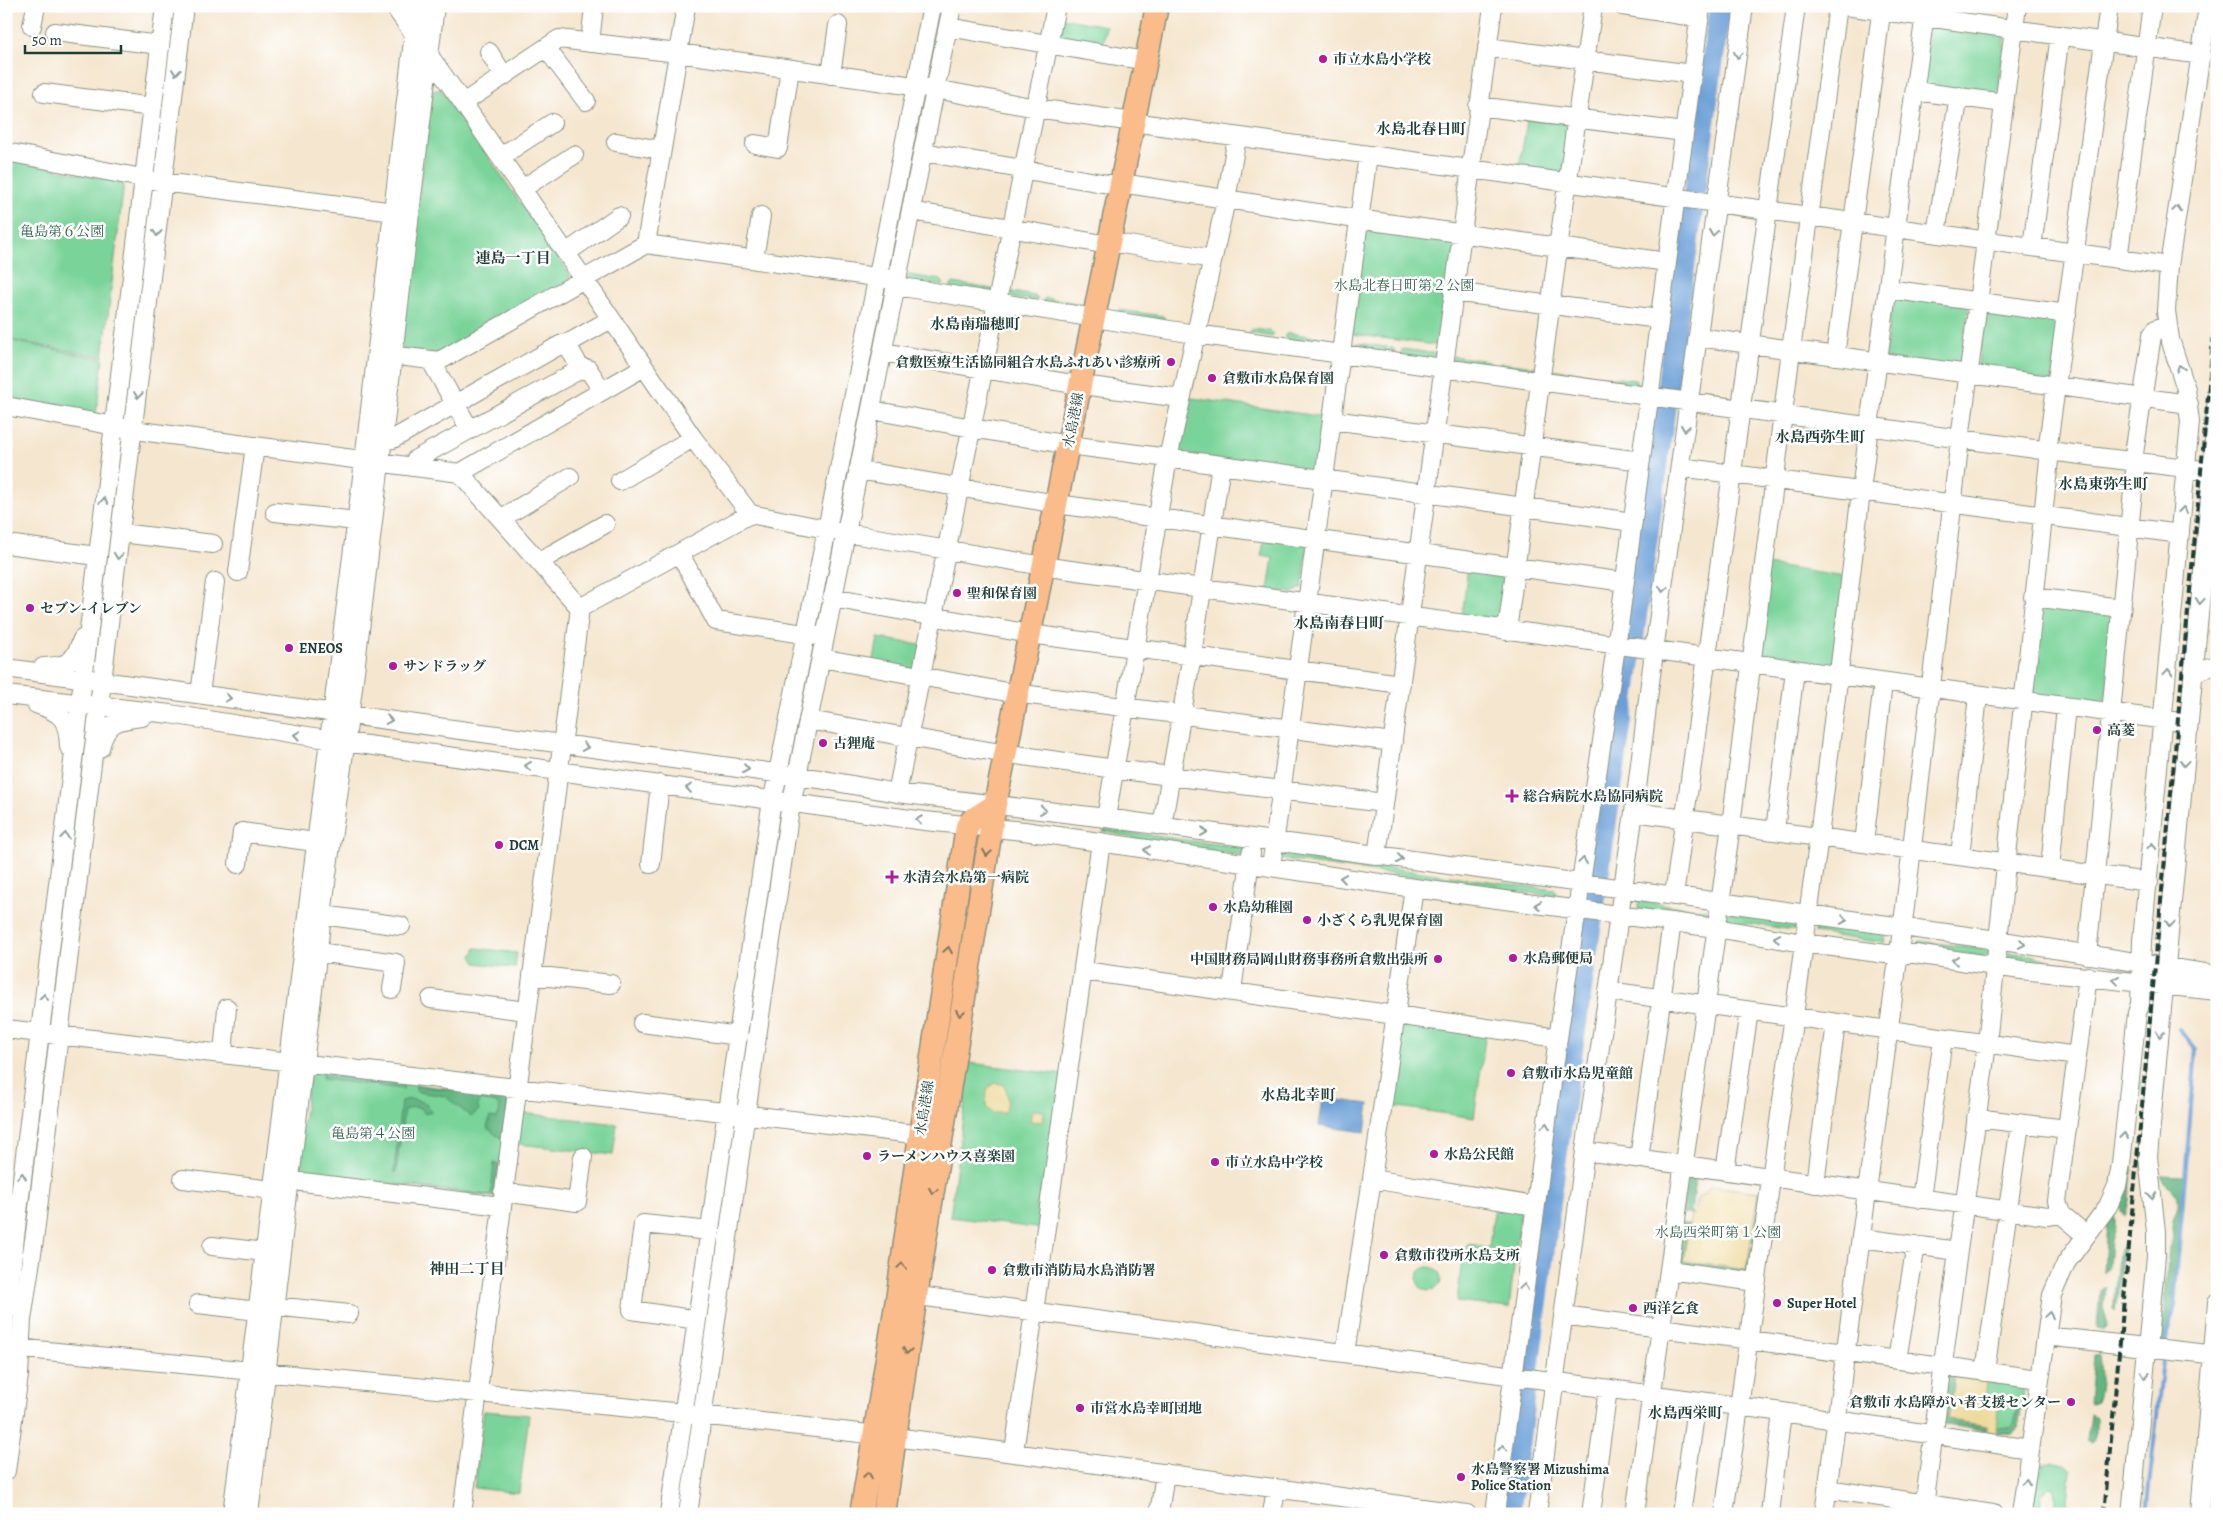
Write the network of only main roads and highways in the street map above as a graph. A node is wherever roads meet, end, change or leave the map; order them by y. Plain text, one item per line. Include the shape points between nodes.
1 (1157, 6) edge
2 (995, 805) junction
3 (930, 1136) junction
4 (884, 1436) junction
5 (861, 1514) edge
6 (884, 1514) edge

1 - 2 main road, 水島港線
2 -> 3 main road, 水島港線 via 974,928
3 -> 2 main road, 水島港線 via 967,826
3 - 4 main road, 水島港線
5 -> 4 main road, 水島港線
4 - 6 main road, 水島港線

